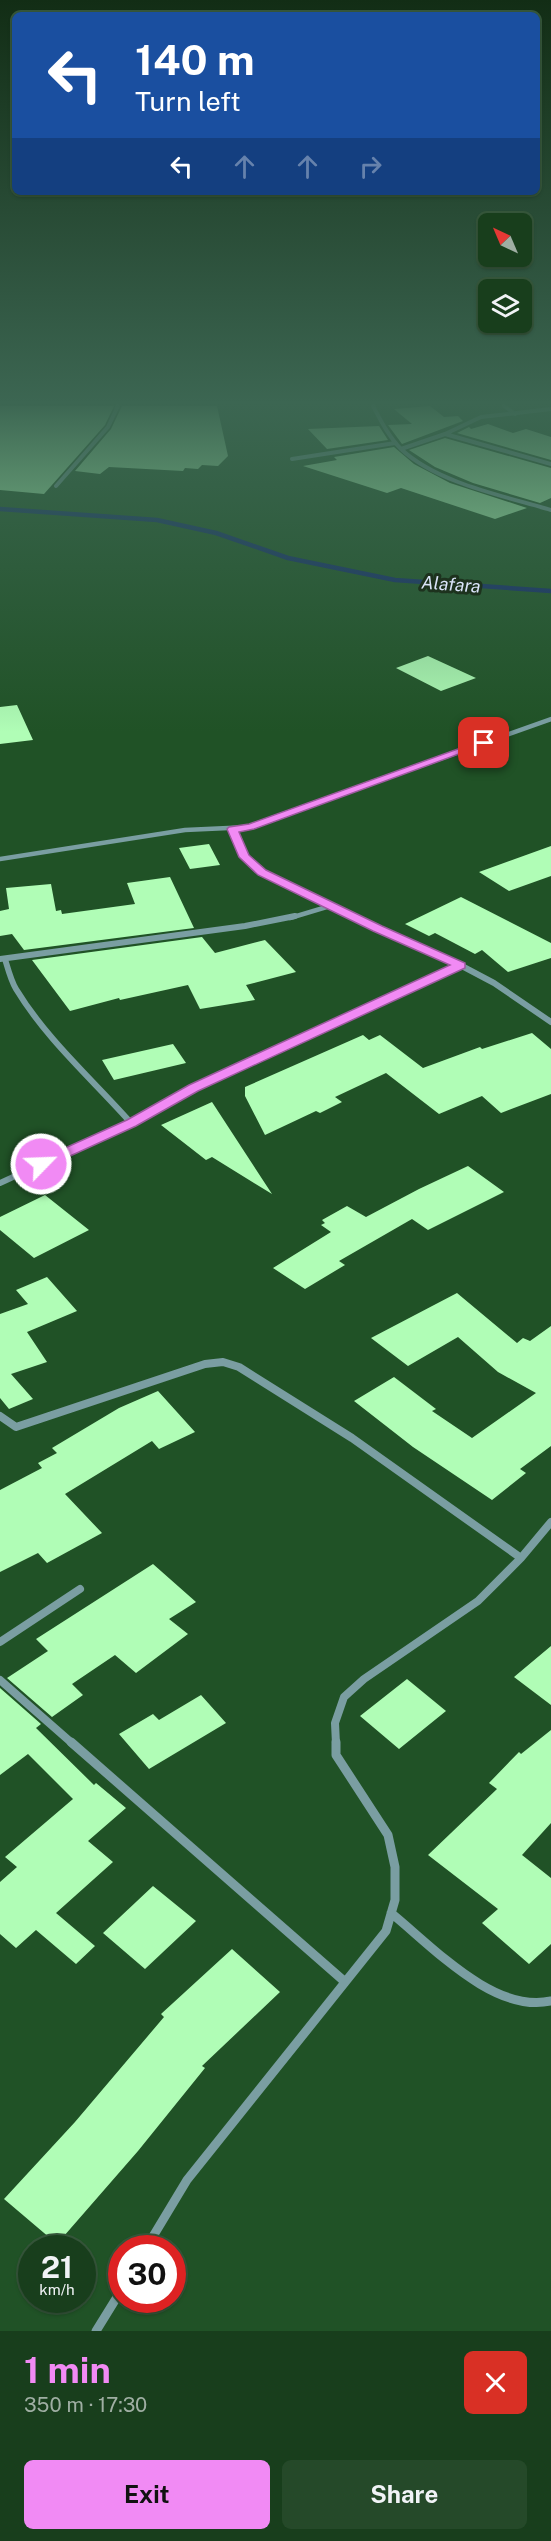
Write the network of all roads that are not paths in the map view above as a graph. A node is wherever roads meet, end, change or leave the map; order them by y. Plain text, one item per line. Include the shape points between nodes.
1 (551, 719) edge
2 (232, 829) junction
3 (0, 859) edge
4 (330, 906) junction
5 (3, 959) edge
6 (460, 965) junction
7 (551, 1022) edge
8 (131, 1123) junction
9 (0, 1183) edge
10 (0, 1416) edge
11 (551, 1521) edge
12 (521, 1558) junction
13 (80, 1589) dead end
14 (0, 1642) edge
15 (0, 1680) edge
16 (391, 1913) junction
17 (344, 1981) junction
18 (551, 2001) edge
19 (154, 2235) edge
20 (108, 2312) edge
21 (96, 2331) edge

1 - 2 street via 250,827
2 - 3 street via 185,830
2 - 4 street via 244,857 262,873
4 - 5 street via 245,926
4 - 6 street
5 - 8 street via 15,988 63,1053
6 - 7 street
6 - 8 street via 193,1088
8 - 9 street
10 - 12 street via 16,1427 205,1364 239,1366 352,1438
11 - 12 street
12 - 16 street via 478,1601 364,1678 344,1697 335,1723 336,1755 388,1834 394,1866 395,1900
13 - 14 street
15 - 17 street
16 - 17 street via 386,1931
16 - 18 street via 485,1987 513,2001
17 - 19 street via 187,2180
20 - 21 street

